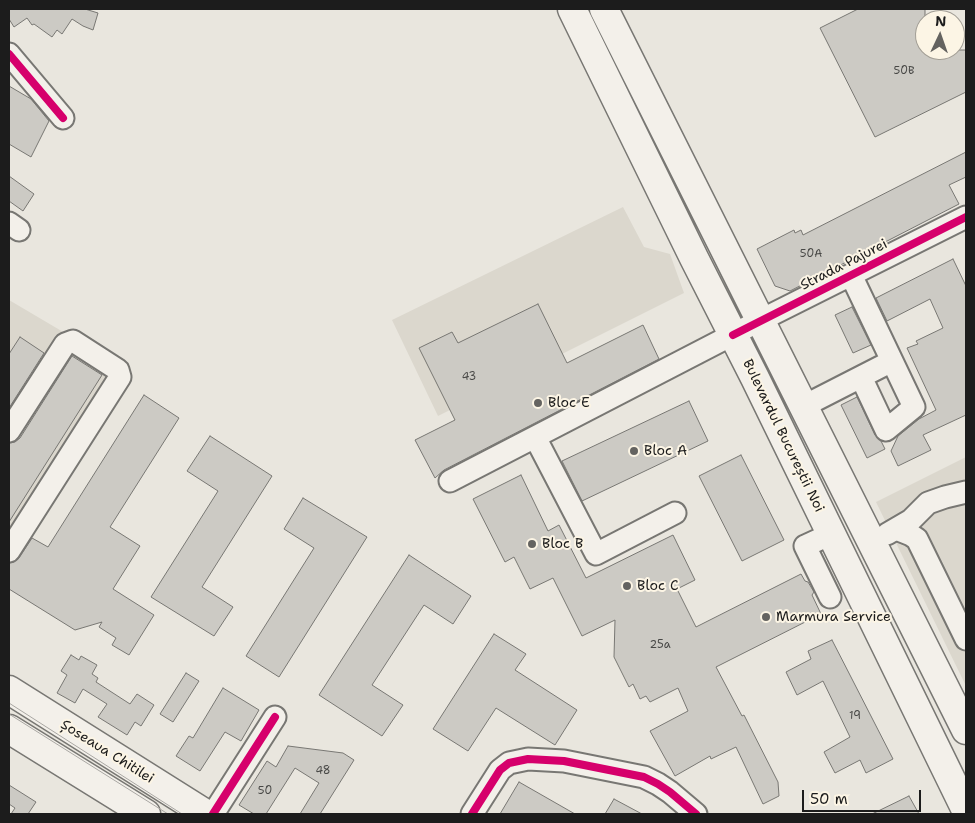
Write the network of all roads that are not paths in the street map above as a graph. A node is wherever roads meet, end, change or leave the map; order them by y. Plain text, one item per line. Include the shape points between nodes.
1 (572, 9) edge
2 (604, 9) edge
3 (9, 54) edge
4 (627, 55) junction
5 (599, 64) junction
6 (64, 118) dead end
7 (966, 217) edge
8 (851, 275) junction
9 (761, 320) junction
10 (733, 335) junction
11 (892, 362) junction
12 (861, 377) junction
13 (804, 406) junction
14 (9, 431) edge
15 (535, 437) junction
16 (450, 481) dead end
17 (966, 492) edge
18 (675, 513) dead end
19 (918, 514) junction
20 (896, 529) junction
21 (831, 534) junction
22 (917, 539) junction
23 (873, 542) junction
24 (9, 551) edge
25 (830, 597) dead end
26 (966, 639) edge
27 (13, 703) edge
28 (275, 717) dead end
29 (9, 729) edge
30 (966, 730) edge
31 (966, 810) edge
32 (146, 814) edge
33 (206, 814) edge
34 (213, 814) edge
35 (472, 814) edge
36 (696, 814) edge

1 - 5 main road, Bulevardul Bucureștii Noi
2 - 4 main road
3 - 6 street
4 - 5 main road
4 - 9 main road
5 - 10 main road, Bulevardul Bucureștii Noi
7 - 8 street, Strada Pajurei
8 - 9 street, Strada Pajurei
8 - 11 street
9 - 10 street, Strada Pajurei
9 - 13 main road
10 - 15 street, Strada Pajurei
10 - 21 main road, Bulevardul Bucureștii Noi
11 - 12 street
11 - 12 street via 914,407 886,430
12 - 13 street
13 - 23 main road
14 - 24 street via 65,344 73,341 118,370 120,377
15 - 16 street, Strada Pajurei
15 - 18 street via 596,554
17 - 19 street via 928,503
19 - 20 street
19 - 22 street
20 - 22 street
20 - 23 street
21 - 25 street via 805,546
21 - 31 main road, Bulevardul Bucureștii Noi
22 - 26 street
23 - 30 main road
27 - 33 main road, Șoseaua Chitilei
28 - 34 street
29 - 32 main road
35 - 36 street via 500,770 509,763 528,759 564,761 638,776 658,784

